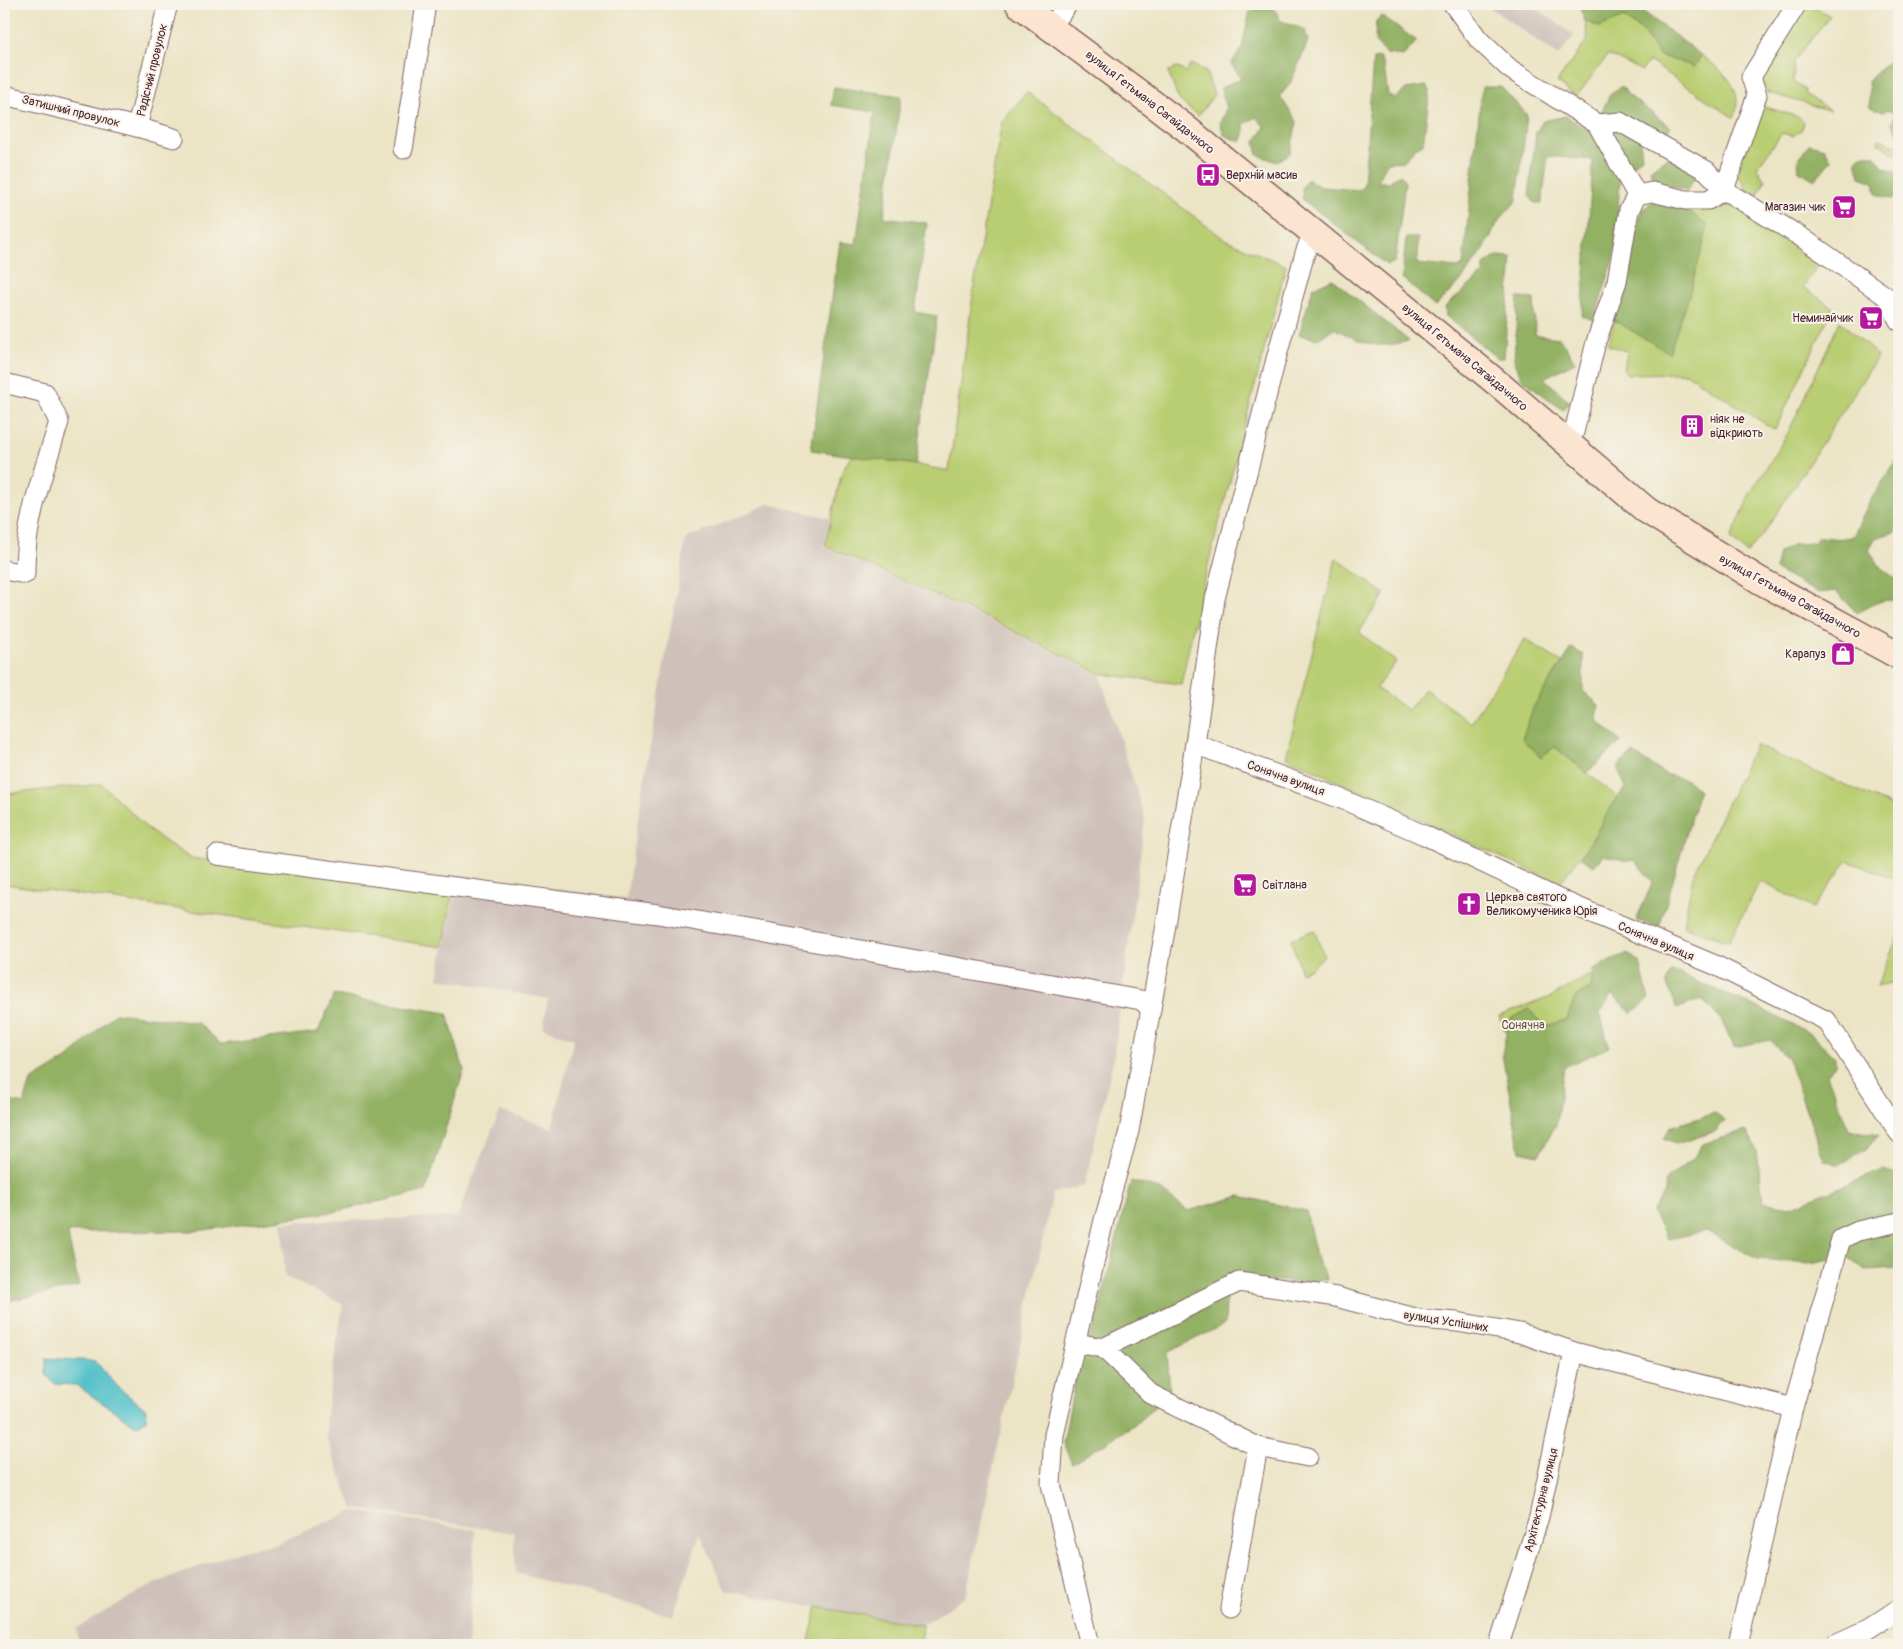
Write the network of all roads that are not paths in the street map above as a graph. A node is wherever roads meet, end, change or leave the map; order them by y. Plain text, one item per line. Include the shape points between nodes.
1 (168, 4) edge
2 (426, 4) edge
3 (1019, 4) edge
4 (1068, 4) edge
5 (1453, 4) edge
6 (1797, 4) edge
7 (1052, 26) junction
8 (4, 95) edge
9 (1596, 124) junction
10 (137, 127) junction
11 (174, 138) dead end
12 (403, 149) dead end
13 (1724, 190) junction
14 (1637, 194) junction
15 (1313, 232) junction
16 (1899, 321) edge
17 (4, 383) edge
18 (1567, 444) junction
19 (4, 570) edge
20 (1899, 656) edge
21 (1195, 744) junction
22 (217, 855) dead end
23 (1151, 1009) junction
24 (1899, 1133) edge
25 (1899, 1222) edge
26 (1077, 1343) junction
27 (1103, 1348) junction
28 (1574, 1352) junction
29 (1794, 1408) junction
30 (1258, 1447) junction
31 (1308, 1457) dead end
32 (1228, 1609) dead end
33 (1899, 1609) edge
34 (1090, 1645) edge
35 (1499, 1645) edge
36 (1738, 1645) edge
37 (1833, 1645) edge

1 - 10 street, Радісний провулок
2 - 12 street
3 - 7 main road, вулиця Гетьмана Сагайдачного
4 - 7 street
5 - 9 street via 1479,40 1510,69
6 - 13 street via 1751,77 1757,95
7 - 15 main road, вулиця Гетьмана Сагайдачного via 1183,126
8 - 10 street, Затишний провулок
9 - 13 street via 1620,122 1652,138 1707,171
9 - 14 street
10 - 11 street, Радісний провулок
13 - 14 street via 1708,200 1686,200 1652,192
13 - 16 street via 1887,296
14 - 18 street via 1629,210 1617,281 1596,342 1574,432
15 - 18 main road, вулиця Гетьмана Сагайдачного
15 - 21 street via 1281,342 1215,599
17 - 19 street via 45,394 59,422 39,487 25,556 25,574
18 - 20 main road, вулиця Гетьмана Сагайдачного via 1646,510 1702,546
21 - 23 street
21 - 24 street, Сонячна вулиця via 1344,800 1415,831 1561,900 1715,966 1826,1021
22 - 23 street via 658,914 1141,1000
23 - 26 street via 1129,1131 1104,1220
25 - 29 street via 1858,1231 1841,1239
26 - 27 street
26 - 34 street via 1054,1435 1051,1484
27 - 28 street, вулиця Успішних via 1239,1282 1336,1297 1419,1318 1520,1333
27 - 30 street via 1151,1394
28 - 29 street, вулиця Успішних
28 - 35 street, Архітектурна вулиця via 1539,1517
29 - 36 street
30 - 31 street
30 - 32 street
33 - 37 street via 1868,1629

